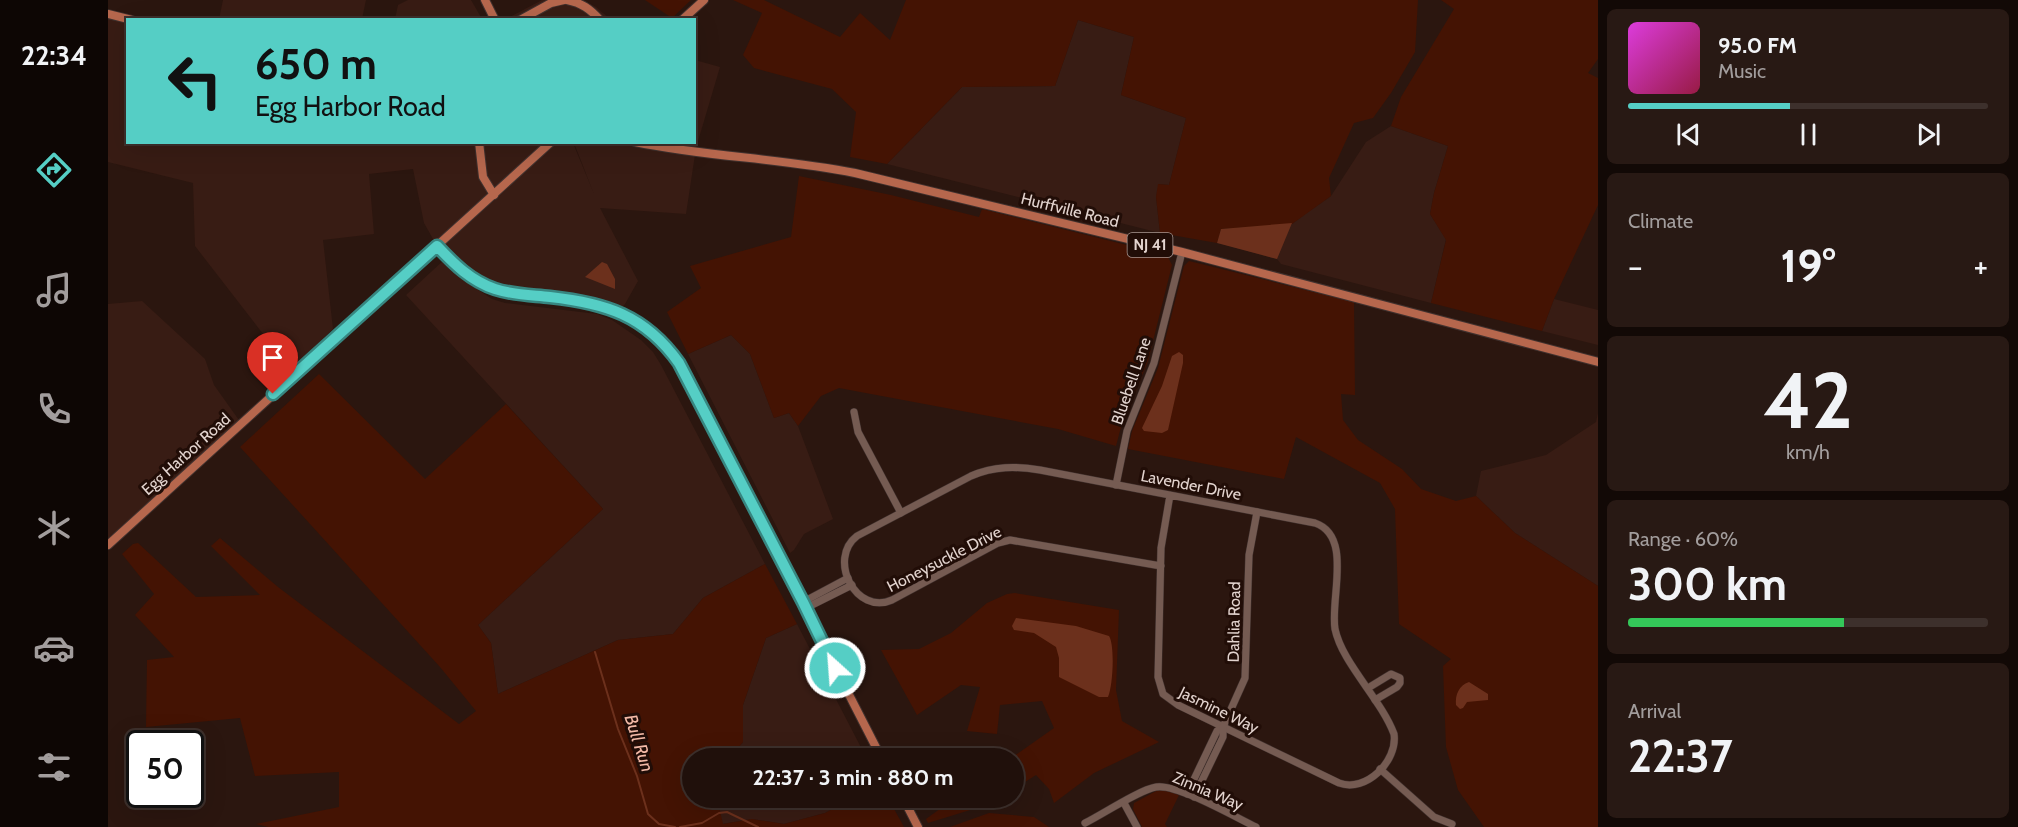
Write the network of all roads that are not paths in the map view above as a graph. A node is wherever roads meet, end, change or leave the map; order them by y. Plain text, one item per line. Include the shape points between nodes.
1 (484, 0) edge
2 (566, 0) edge
3 (704, 0) edge
4 (108, 14) edge
5 (126, 18) edge
6 (494, 18) edge
7 (524, 18) edge
8 (598, 18) edge
9 (684, 18) edge
10 (479, 144) edge
11 (549, 144) edge
12 (647, 144) edge
13 (494, 195) junction
14 (437, 246) junction
15 (1182, 252) junction
16 (1598, 362) edge
17 (854, 412) dead end
18 (1116, 485) junction
19 (1170, 495) junction
20 (1257, 512) junction
21 (901, 513) junction
22 (112, 539) edge
23 (108, 545) edge
24 (1161, 566) junction
25 (848, 578) junction
26 (852, 585) junction
27 (805, 605) junction
28 (1368, 688) junction
29 (1376, 700) junction
30 (1222, 727) junction
31 (876, 748) edge
32 (1380, 769) junction
33 (1190, 795) junction
34 (1124, 802) junction
35 (908, 808) edge
36 (1085, 823) dead end
37 (1452, 824) dead end
38 (918, 827) edge
39 (1137, 827) edge
40 (1256, 827) edge

1 - 6 main road
2 - 7 main road via 551,3
2 - 8 main road via 579,3
3 - 9 main road
4 - 5 main road
10 - 13 main road via 483,177
11 - 13 main road, Egg Harbor Road
12 - 15 main road, Hurffville Road / NJ 41 via 806,163
13 - 14 main road, Egg Harbor Road
14 - 22 main road, Egg Harbor Road
14 - 27 main road via 462,271 496,289 601,304 640,324 659,339 679,363
15 - 16 main road, Hurffville Road / NJ 41
15 - 18 street, Bluebell Lane via 1155,361 1126,434
17 - 21 street via 858,432
18 - 19 street, Lavender Drive
18 - 21 street, Lavender Drive via 1026,468 999,468 971,476
19 - 20 street, Lavender Drive
19 - 24 street, Jasmine Way
20 - 28 street, Lavender Drive via 1315,523 1331,534 1336,547 1336,633
20 - 30 street, Dahlia Road via 1249,555 1245,678
21 - 25 street, Lavender Drive via 848,544 843,558
22 - 23 main road, Egg Harbor Road
24 - 26 street, Honeysuckle Drive via 1010,540 886,603 864,600
24 - 30 street, Jasmine Way via 1160,687 1173,703
25 - 26 street, Lavender Drive
25 - 27 street
26 - 27 street
27 - 31 main road
28 - 29 street, Lavender Drive
28 - 29 street via 1391,674 1400,678 1397,687
29 - 32 street, Lavender Drive via 1395,740
30 - 32 street, Jasmine Way via 1345,785 1366,782
30 - 33 street, Dahlia Road
32 - 37 street via 1434,817
33 - 34 street, Zinnia Way via 1157,787
33 - 40 street, Zinnia Way
34 - 36 street, Zinnia Way
34 - 39 street
35 - 38 main road

